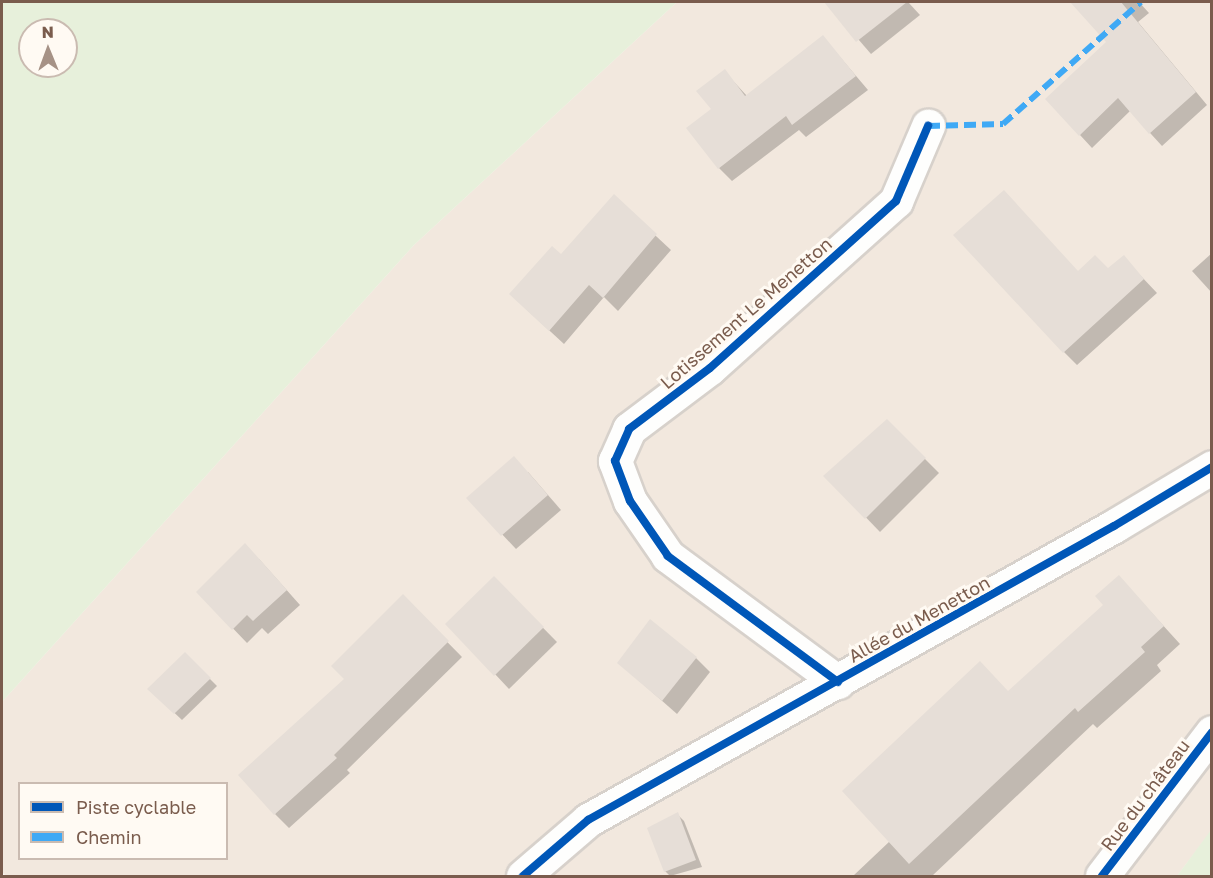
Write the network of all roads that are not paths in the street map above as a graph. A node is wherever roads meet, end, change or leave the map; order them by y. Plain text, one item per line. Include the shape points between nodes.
1 (928, 126) dead end
2 (1212, 467) edge
3 (838, 681) junction
4 (1212, 732) edge
5 (523, 876) edge
6 (1102, 876) edge

1 - 3 street, Lotissement Le Menetton via 896,201 710,368 629,429 615,461 630,501 668,556
2 - 3 street, Allée du Menetton
3 - 5 street, Allée du Menetton via 588,820
4 - 6 street, Rue du château

